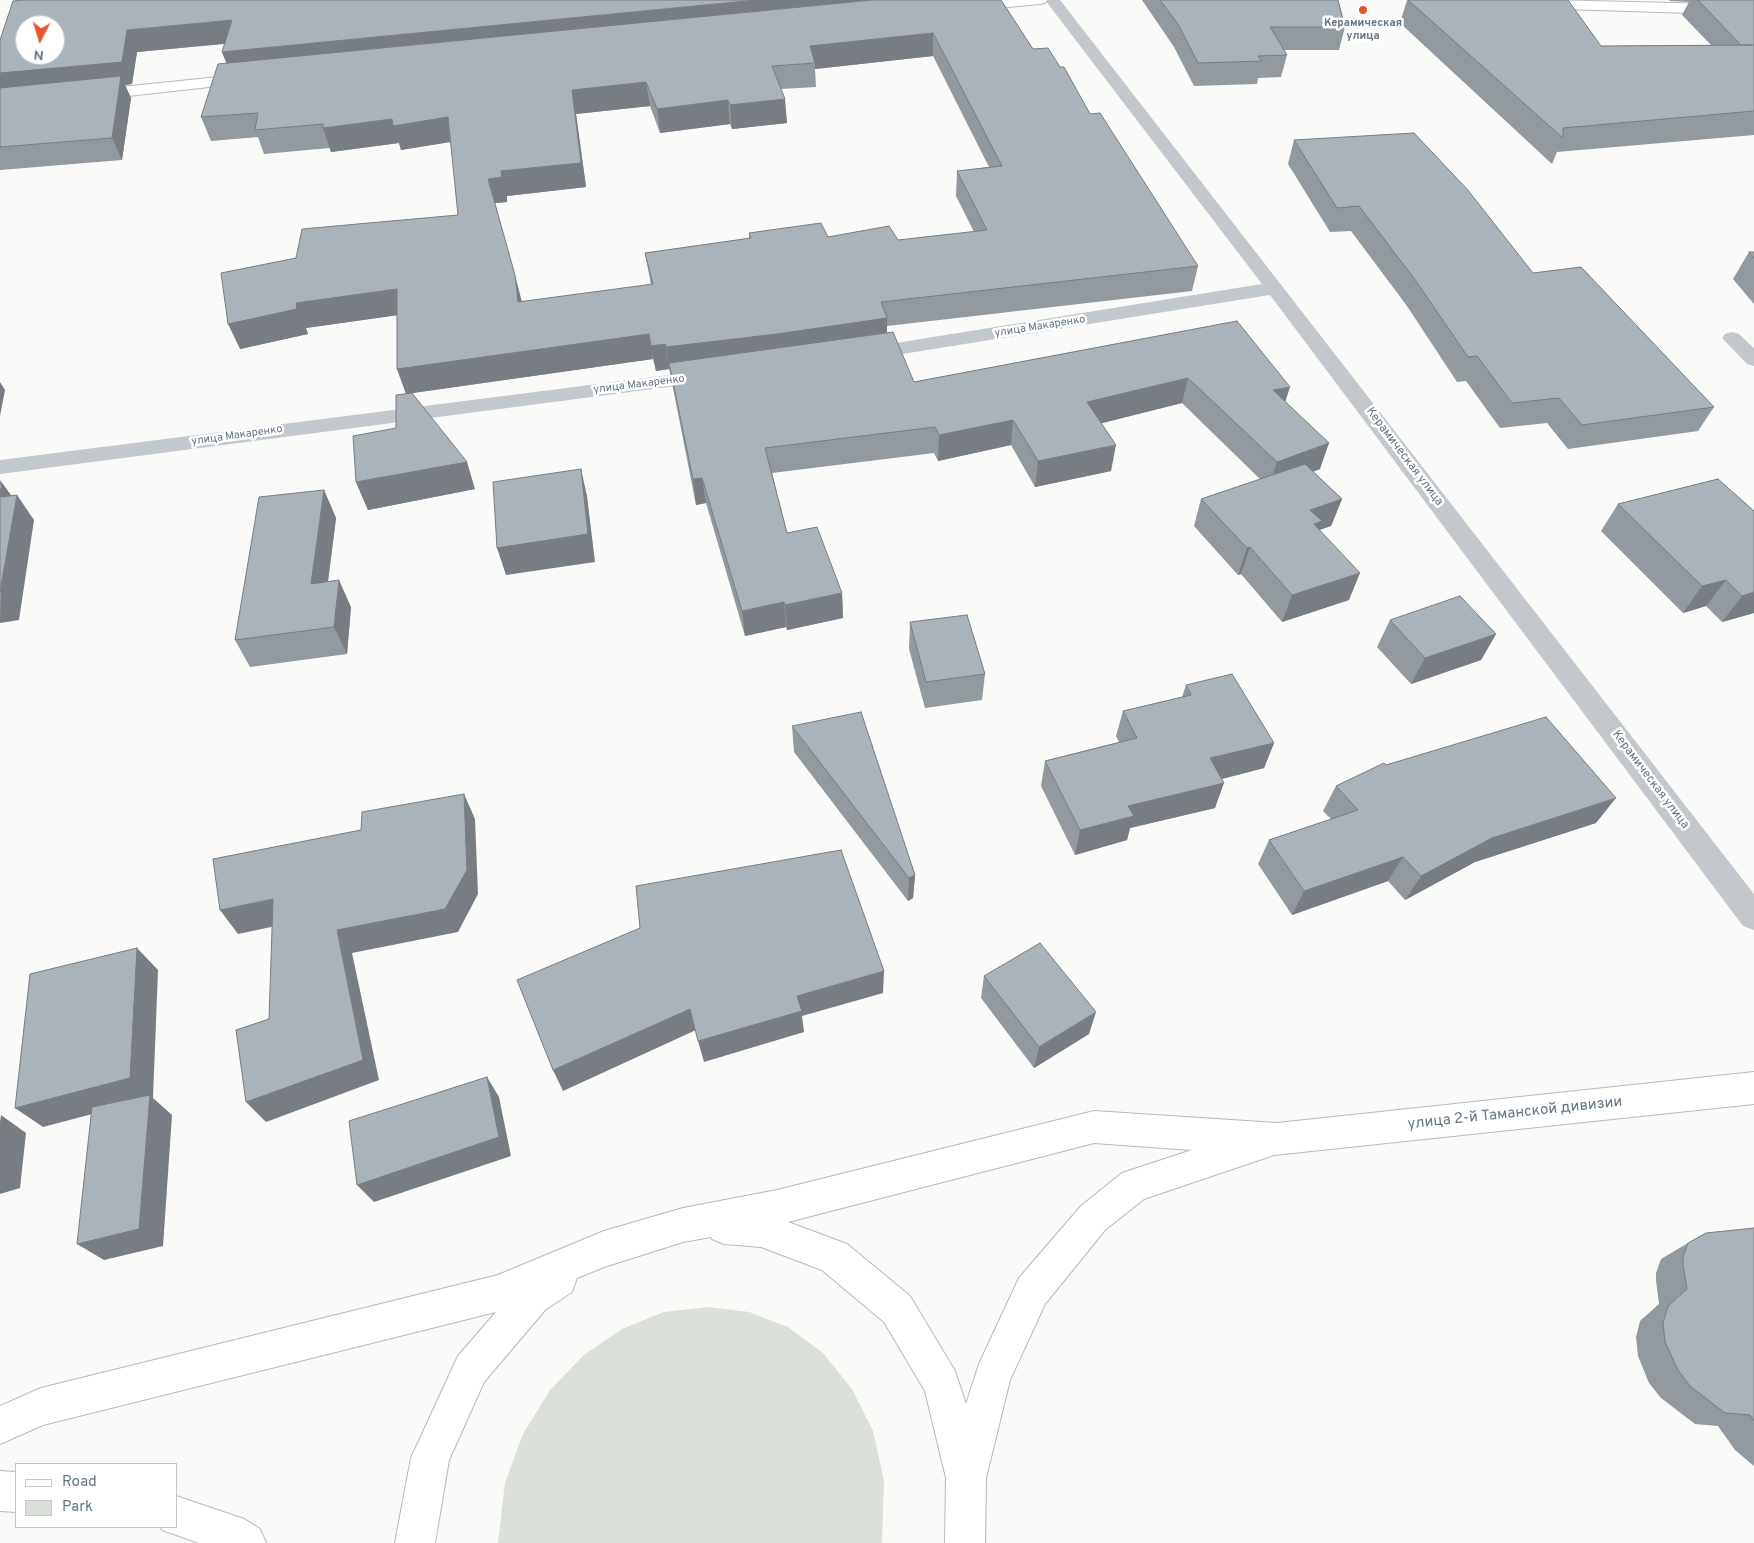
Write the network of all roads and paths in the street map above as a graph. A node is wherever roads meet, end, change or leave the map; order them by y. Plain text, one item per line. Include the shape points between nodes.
1 (1040, 0) edge
2 (1052, 0) edge
3 (1518, 3) edge
4 (953, 9) edge
5 (1754, 10) edge
6 (266, 78) edge
7 (79, 96) edge
8 (1275, 288) junction
9 (1732, 338) dead end
10 (846, 357) edge
11 (1754, 360) edge
12 (730, 373) edge
13 (0, 467) edge
14 (1754, 917) edge
15 (1754, 1088) edge
16 (1277, 1139) junction
17 (683, 1225) junction
18 (604, 1249) junction
19 (0, 1424) edge
20 (966, 1478) junction
21 (0, 1491) edge
22 (15, 1492) edge
23 (178, 1517) edge
24 (246, 1543) edge
25 (415, 1543) edge
26 (965, 1543) edge

1 - 4 main road
2 - 8 street, Керамическая улица
3 - 5 main road
6 - 7 main road
8 - 10 street, улица Макаренко
8 - 14 street, Керамическая улица
9 - 11 street
12 - 13 street, улица Макаренко
15 - 16 main road, улица 2-й Таманской дивизии
16 - 17 main road via 1094,1127 777,1207
16 - 20 main road via 1134,1185 1093,1218 1032,1291 992,1377
17 - 18 main road
17 - 20 main road via 761,1229 834,1257 896,1310 942,1384
18 - 19 main road via 498,1293 41,1408
18 - 25 main road via 532,1297 472,1369 430,1458
20 - 26 main road
21 - 22 main road
23 - 24 main road via 230,1533

